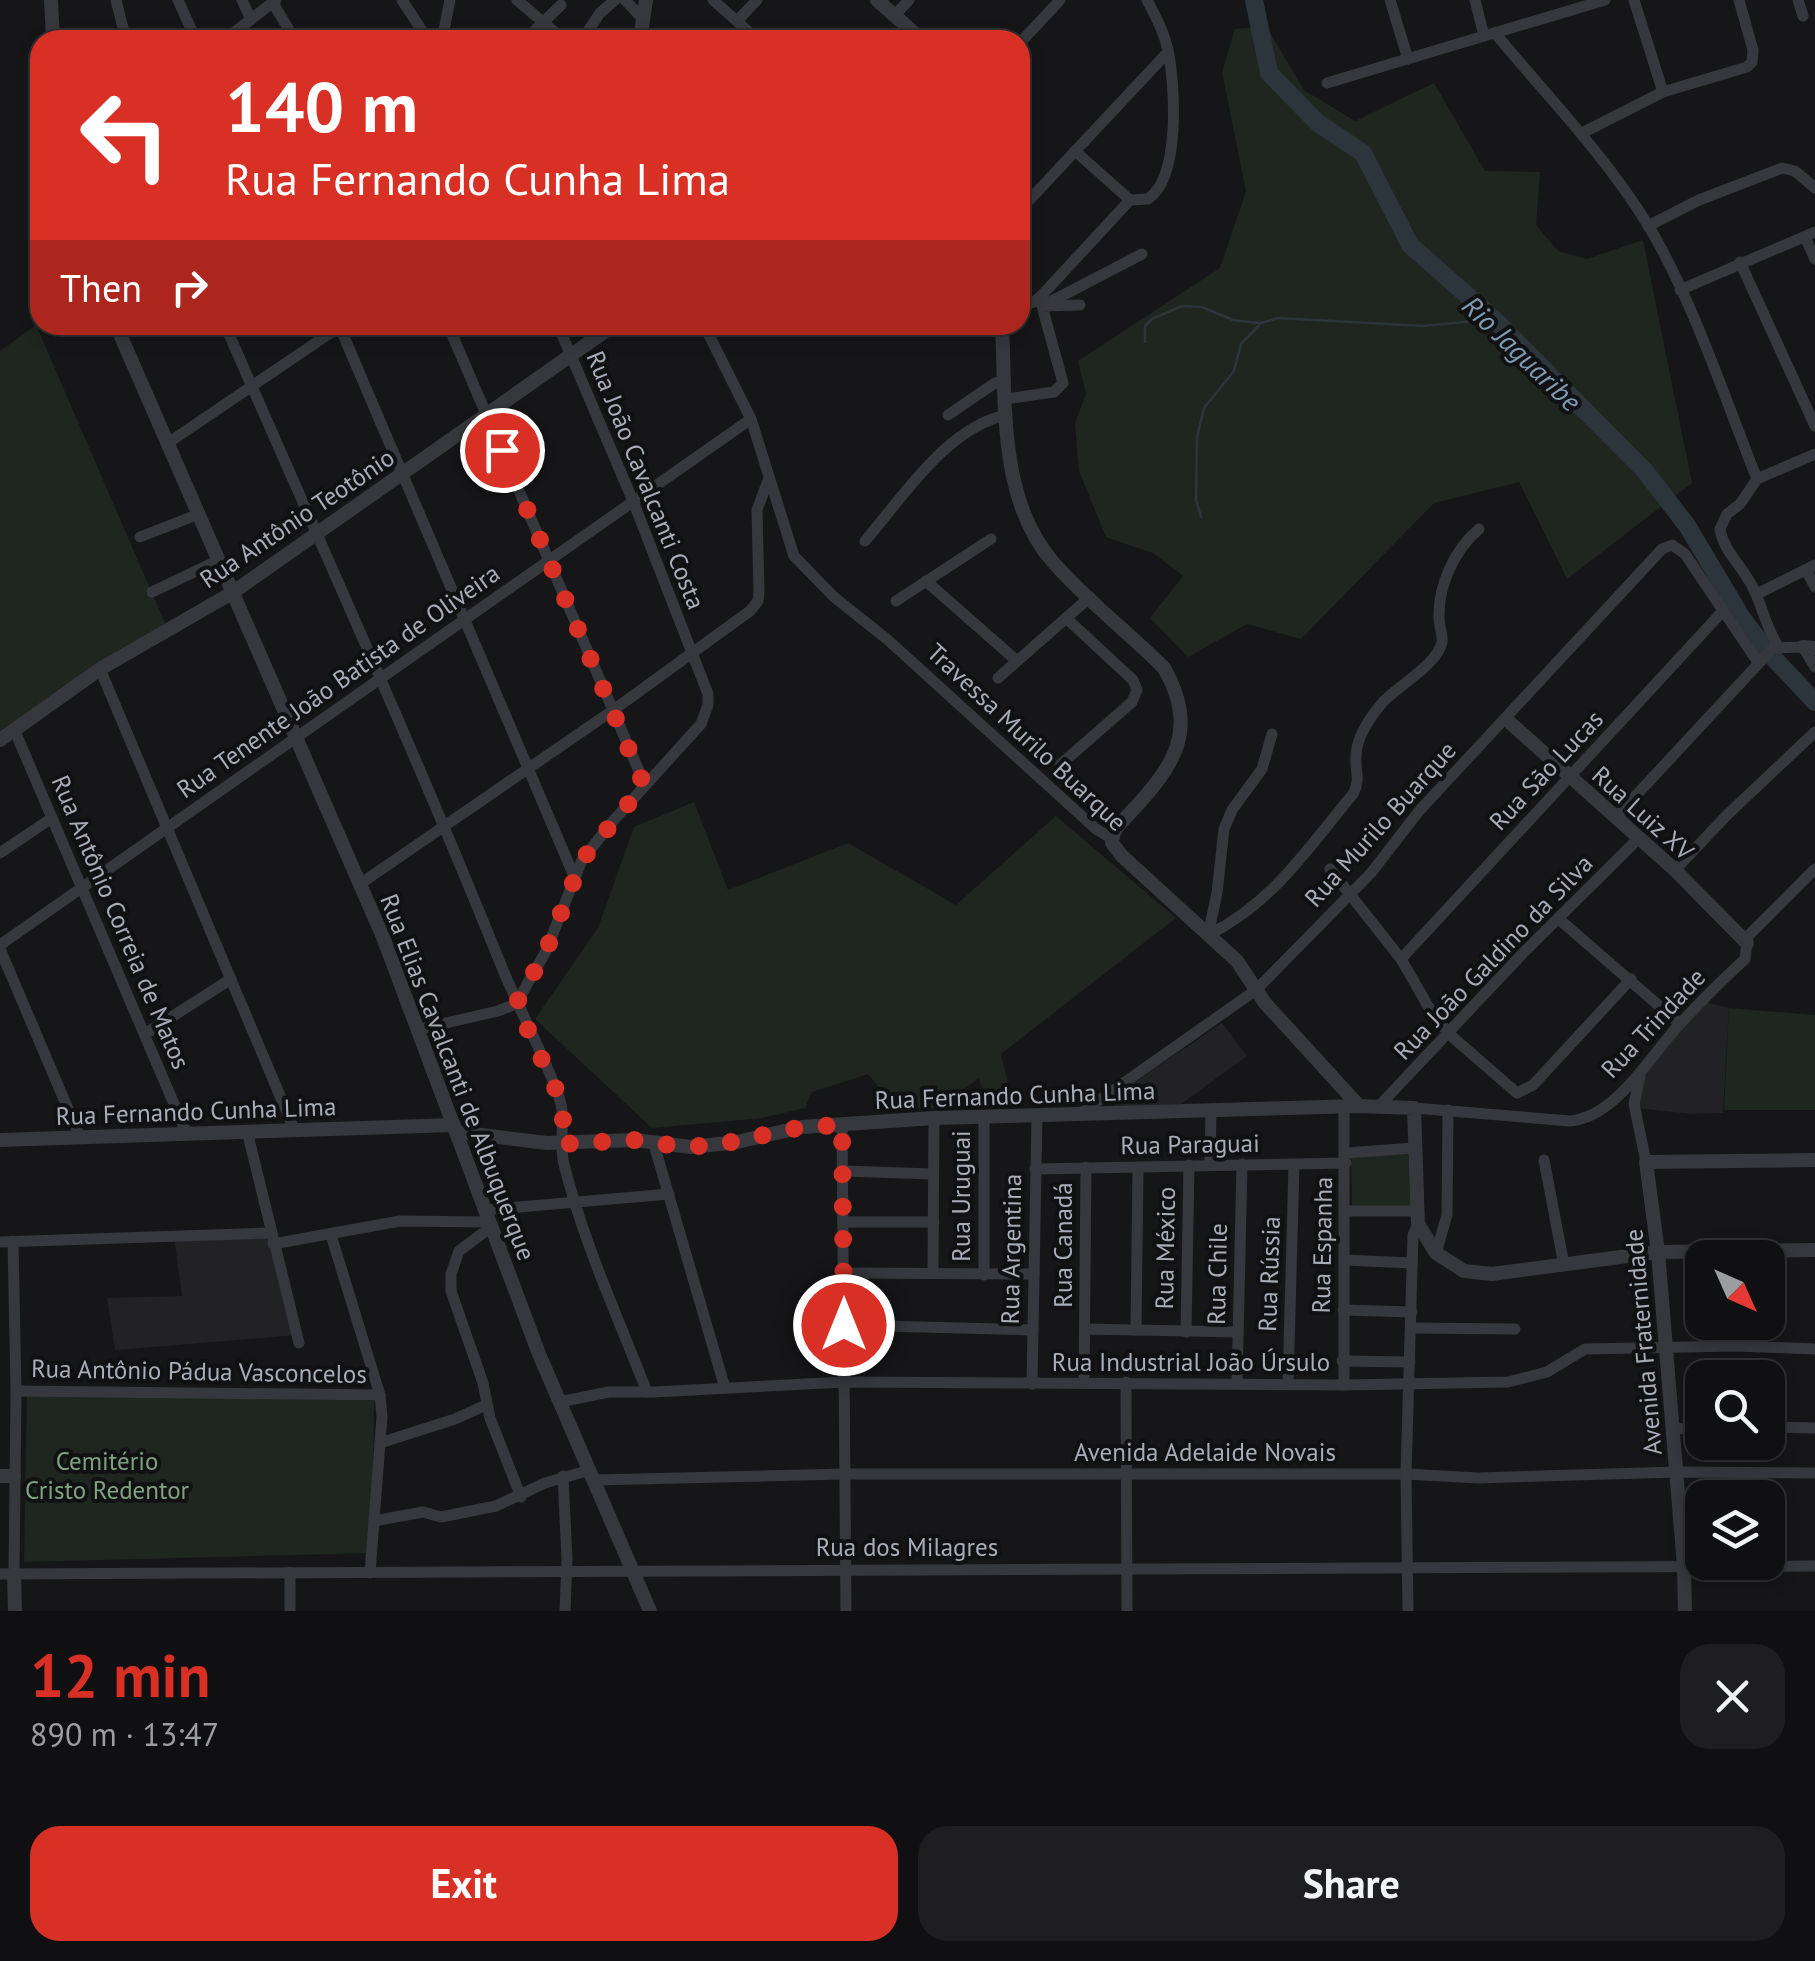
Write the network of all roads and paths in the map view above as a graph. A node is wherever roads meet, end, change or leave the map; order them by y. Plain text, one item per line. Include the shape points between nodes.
1 (51, 0) edge
2 (116, 0) edge
3 (178, 0) edge
4 (242, 0) edge
5 (402, 0) edge
6 (450, 0) edge
7 (518, 0) edge
8 (615, 0) edge
9 (625, 0) edge
10 (646, 0) edge
11 (712, 0) edge
12 (756, 0) edge
13 (877, 0) edge
14 (909, 0) edge
15 (1060, 0) edge
16 (1147, 0) edge
17 (1390, 0) edge
18 (1475, 0) edge
19 (1606, 0) edge
20 (1634, 0) edge
21 (1739, 0) edge
22 (1798, 0) edge
23 (274, 2) edge
24 (561, 5) dead end
25 (894, 16) junction
26 (1802, 16) dead end
27 (642, 18) junction
28 (251, 20) junction
29 (737, 21) junction
30 (542, 24) junction
31 (52, 30) edge
32 (124, 30) edge
33 (192, 30) edge
34 (236, 30) edge
35 (289, 30) edge
36 (422, 30) edge
37 (444, 30) edge
38 (536, 30) edge
39 (550, 30) edge
40 (589, 30) edge
41 (641, 30) edge
42 (747, 30) edge
43 (910, 30) edge
44 (1030, 32) edge
45 (1490, 35) junction
46 (1168, 52) junction
47 (1408, 59) junction
48 (1326, 83) dead end
49 (1663, 92) junction
50 (1582, 133) junction
51 (1075, 151) junction
52 (1815, 188) edge
53 (1030, 199) edge
54 (1130, 200) junction
55 (1648, 226) junction
56 (1810, 235) edge
57 (1142, 254) dead end
58 (1815, 259) edge
59 (1740, 262) junction
60 (1680, 290) junction
61 (1038, 304) junction
62 (1030, 305) edge
63 (1080, 305) dead end
64 (120, 335) edge
65 (229, 335) edge
66 (326, 335) edge
67 (344, 335) edge
68 (452, 335) edge
69 (562, 335) edge
70 (600, 335) edge
71 (709, 335) edge
72 (1003, 335) edge
73 (571, 355) junction
74 (1005, 381) junction
75 (253, 388) junction
76 (1006, 398) junction
77 (487, 414) junction
78 (948, 415) dead end
79 (1007, 415) junction
80 (750, 419) junction
81 (1815, 426) edge
82 (168, 443) junction
83 (1815, 454) edge
84 (404, 472) junction
85 (770, 478) junction
86 (1758, 479) junction
87 (633, 502) junction
88 (199, 514) junction
89 (1479, 529) dead end
90 (319, 532) junction
91 (140, 537) dead end
92 (991, 539) dead end
93 (865, 541) dead end
94 (219, 560) junction
95 (549, 560) junction
96 (1810, 567) edge
97 (926, 581) junction
98 (1815, 586) edge
99 (152, 592) dead end
100 (232, 593) junction
101 (1757, 594) junction
102 (1090, 597) junction
103 (896, 600) dead end
104 (1723, 611) junction
105 (1066, 618) junction
106 (465, 620) junction
107 (1776, 647) junction
108 (1809, 648) edge
109 (691, 653) junction
110 (1760, 659) junction
111 (1017, 661) junction
112 (1815, 667) edge
113 (100, 668) junction
114 (382, 677) junction
115 (998, 678) dead end
116 (612, 711) junction
117 (1506, 720) junction
118 (14, 729) junction
119 (1815, 732) edge
120 (1272, 734) dead end
121 (295, 737) junction
122 (0, 740) edge
123 (1060, 765) dead end
124 (528, 769) junction
125 (1569, 778) junction
126 (644, 785) junction
127 (52, 818) junction
128 (1615, 818) junction
129 (445, 826) junction
130 (168, 829) junction
131 (1111, 838) junction
132 (1638, 839) junction
133 (0, 853) edge
134 (1330, 868) dead end
135 (1675, 870) junction
136 (1815, 870) edge
137 (574, 876) junction
138 (360, 884) junction
139 (83, 888) junction
140 (1351, 893) junction
141 (1560, 920) junction
142 (1208, 935) junction
143 (1746, 942) junction
144 (0, 947) edge
145 (1402, 959) junction
146 (231, 979) junction
147 (1631, 979) junction
148 (1256, 990) junction
149 (516, 1004) junction
150 (1680, 1024) junction
151 (420, 1030) junction
152 (145, 1034) junction
153 (1449, 1034) junction
154 (1642, 1072) junction
155 (1380, 1105) junction
156 (1351, 1106) junction
157 (1414, 1108) junction
158 (1448, 1110) junction
159 (1211, 1111) junction
160 (1081, 1113) junction
161 (1036, 1116) junction
162 (984, 1117) junction
163 (934, 1118) junction
164 (1577, 1120) joint
165 (842, 1125) junction
166 (456, 1128) junction
167 (294, 1130) junction
168 (247, 1131) junction
169 (186, 1132) junction
170 (80, 1137) junction
171 (0, 1140) edge
172 (654, 1141) junction
173 (562, 1144) junction
174 (1415, 1148) junction
175 (1346, 1158) junction
176 (1544, 1160) dead end
177 (1815, 1160) edge
178 (1646, 1162) junction
179 (1242, 1164) junction
180 (1210, 1165) junction
181 (1294, 1165) junction
182 (1189, 1166) junction
183 (1138, 1167) junction
184 (1086, 1168) junction
185 (1035, 1170) junction
186 (843, 1171) junction
187 (933, 1174) junction
188 (669, 1194) junction
189 (574, 1202) junction
190 (1344, 1211) junction
191 (1417, 1217) junction
192 (488, 1220) junction
193 (844, 1222) junction
194 (934, 1222) junction
195 (331, 1235) junction
196 (271, 1238) junction
197 (7, 1242) edge
198 (1815, 1250) edge
199 (1658, 1252) junction
200 (1436, 1253) junction
201 (1344, 1260) junction
202 (1412, 1262) junction
203 (1564, 1265) junction
204 (844, 1273) junction
205 (933, 1274) junction
206 (1034, 1274) junction
207 (984, 1275) junction
208 (1343, 1310) junction
209 (1412, 1312) junction
210 (844, 1325) junction
211 (1412, 1328) junction
212 (1516, 1329) dead end
213 (1033, 1330) junction
214 (1086, 1330) junction
215 (1136, 1330) junction
216 (1186, 1332) junction
217 (1238, 1332) junction
218 (298, 1342) dead end
219 (1815, 1349) edge
220 (1666, 1350) junction
221 (1342, 1362) junction
222 (1410, 1362) junction
223 (844, 1382) junction
224 (1126, 1382) junction
225 (0, 1384) edge
226 (1032, 1384) junction
227 (1084, 1384) junction
228 (1237, 1384) junction
229 (1288, 1384) junction
230 (1344, 1384) junction
231 (1411, 1384) junction
232 (16, 1388) junction
233 (725, 1388) junction
234 (647, 1392) junction
235 (380, 1396) junction
236 (559, 1402) junction
237 (486, 1405) junction
238 (1785, 1427) edge
239 (1815, 1428) edge
240 (1672, 1429) junction
241 (1685, 1429) edge
242 (380, 1443) junction
243 (1678, 1472) junction
244 (1815, 1473) edge
245 (844, 1474) junction
246 (1406, 1474) junction
247 (592, 1475) junction
248 (1126, 1475) junction
249 (7, 1476) edge
250 (563, 1476) junction
251 (522, 1497) junction
252 (374, 1520) junction
253 (1409, 1566) junction
254 (1684, 1566) junction
255 (1815, 1566) edge
256 (566, 1569) junction
257 (632, 1569) junction
258 (846, 1569) junction
259 (1128, 1569) junction
260 (290, 1572) junction
261 (370, 1572) junction
262 (7, 1574) edge
263 (14, 1611) edge
264 (290, 1611) edge
265 (566, 1611) edge
266 (650, 1611) edge
267 (846, 1611) edge
268 (1127, 1611) edge
269 (1408, 1611) edge
270 (1685, 1611) edge

1 - 31 street
2 - 32 street
3 - 33 street
4 - 28 street
5 - 36 street
6 - 37 street
7 - 30 street
8 - 40 street
9 - 27 street
10 - 27 street
11 - 29 street
12 - 29 street
13 - 25 street
14 - 25 street
15 - 44 street
16 - 46 street
17 - 47 street
18 - 45 street
19 - 45 street
20 - 49 street
21 - 49 street via 1752,62
22 - 26 street
23 - 28 street
23 - 35 street
24 - 30 street
25 - 43 street
27 - 41 street
28 - 34 street
29 - 42 street
30 - 38 street
30 - 39 street
45 - 47 street
45 - 50 street
46 - 51 street
46 - 54 street via 1173,102 1166,172 1155,194
47 - 48 street
49 - 50 street
50 - 55 street
51 - 53 street
51 - 54 street
52 - 55 street via 1782,168
54 - 61 street
55 - 60 street
56 - 58 street
56 - 59 street
57 - 61 street
59 - 60 street
59 - 81 street
60 - 86 street
61 - 62 street
61 - 63 street
61 - 76 street via 1062,383 1054,392
64 - 82 street, Rua Elias Cavalcanti de Albuquerque
65 - 75 street
66 - 75 street
67 - 84 street
68 - 77 street
69 - 73 street, Rua João Cavalcanti Costa
70 - 73 street, Rua Antônio Teotônio
71 - 80 street, Travessa Murilo Buarque
72 - 74 street
73 - 77 street, Rua Antônio Teotônio
73 - 87 street, Rua João Cavalcanti Costa
74 - 76 street
74 - 78 street
75 - 82 street
75 - 90 street
76 - 79 street
77 - 84 street, Rua Antônio Teotônio
77 - 95 street
79 - 93 street via 957,436
79 - 102 street via 1024,515 1053,562
80 - 85 street, Travessa Murilo Buarque
80 - 87 street, Rua Tenente João Batista de Oliveira
82 - 88 street, Rua Elias Cavalcanti de Albuquerque
83 - 86 street
84 - 90 street, Rua Antônio Teotônio
84 - 106 street
85 - 109 street via 757,510 758,601
85 - 131 street, Travessa Murilo Buarque via 787,541 804,567
86 - 101 street via 1720,529
87 - 95 street, Rua Tenente João Batista de Oliveira
87 - 109 street, Rua João Cavalcanti Costa
88 - 91 street
88 - 94 street, Rua Elias Cavalcanti de Albuquerque
89 - 142 street via 1450,568 1438,618 1442,642 1361,736 1354,794 1265,900
90 - 100 street, Rua Antônio Teotônio
90 - 114 street
92 - 97 street
94 - 99 street
94 - 100 street, Rua Elias Cavalcanti de Albuquerque
95 - 106 street, Rua Tenente João Batista de Oliveira
95 - 116 street
96 - 98 street
96 - 101 street
97 - 103 street
97 - 111 street
100 - 113 street, Rua Antônio Teotônio
100 - 121 street, Rua Elias Cavalcanti de Albuquerque
101 - 107 street
102 - 105 street
102 - 131 street via 1164,668 1181,710 1177,750
104 - 110 street
104 - 117 street, Rua Murilo Buarque via 1685,554 1672,545 1662,548
104 - 125 street, Rua São Lucas
105 - 111 street
105 - 123 street via 1138,690
106 - 114 street, Rua Tenente João Batista de Oliveira
106 - 124 street
107 - 108 street
107 - 110 street
108 - 112 street
109 - 116 street
109 - 126 street, Rua João Cavalcanti Costa via 708,694 706,715
110 - 128 street
111 - 115 street
113 - 118 street, Rua Antônio Teotônio
113 - 130 street
114 - 121 street, Rua Tenente João Batista de Oliveira
114 - 129 street
116 - 124 street
116 - 126 street
117 - 125 street, Rua Luiz XV
117 - 140 street, Rua Murilo Buarque
118 - 122 street, Rua Antônio Teotônio
118 - 127 street, Rua Antônio Correia de Matos
119 - 135 street
120 - 142 street via 1262,769 1224,830
121 - 130 street, Rua Tenente João Batista de Oliveira
121 - 138 street, Rua Elias Cavalcanti de Albuquerque
124 - 129 street
124 - 137 street
125 - 128 street, Rua Luiz XV
125 - 145 street, Rua São Lucas
126 - 137 street
127 - 133 street
127 - 139 street, Rua Antônio Correia de Matos
128 - 132 street, Rua Luiz XV
129 - 138 street
129 - 149 street
130 - 139 street, Rua Tenente João Batista de Oliveira
130 - 146 street
131 - 142 street, Travessa Murilo Buarque
132 - 135 street, Rua Luiz XV
132 - 141 street, Rua João Galdino da Silva
134 - 140 street
135 - 143 street, Rua Luiz XV
136 - 143 street, Rua Trindade
137 - 149 street via 546,951
138 - 151 street, Rua Elias Cavalcanti de Albuquerque
139 - 144 street, Rua Tenente João Batista de Oliveira
139 - 152 street, Rua Antônio Correia de Matos
140 - 145 street
140 - 148 street, Rua Murilo Buarque
141 - 147 street
141 - 153 street, Rua João Galdino da Silva
142 - 148 street, Travessa Murilo Buarque
143 - 150 street, Rua Trindade via 1745,958
144 - 170 street
145 - 153 street
146 - 152 street
146 - 167 street
147 - 150 street
147 - 153 street via 1521,1093
148 - 156 street, Travessa Murilo Buarque
148 - 160 street, Rua Murilo Buarque
149 - 151 street
149 - 173 street via 558,1094
150 - 154 street, Rua Trindade
151 - 166 street, Rua Elias Cavalcanti de Albuquerque
152 - 169 street, Rua Antônio Correia de Matos
153 - 155 street, Rua João Galdino da Silva
154 - 164 street, Rua Trindade via 1599,1110
154 - 178 street, Avenida Fraternidade via 1634,1104
155 - 156 street, Rua Fernando Cunha Lima
155 - 157 street, Rua Fernando Cunha Lima
156 - 159 street, Rua Fernando Cunha Lima
156 - 175 street, Rua Espanha
157 - 158 street, Rua Fernando Cunha Lima
157 - 174 street
158 - 164 street, Rua Fernando Cunha Lima
158 - 200 street via 1447,1215
159 - 160 street, Rua Fernando Cunha Lima
159 - 180 street
160 - 161 street, Rua Fernando Cunha Lima
161 - 162 street, Rua Fernando Cunha Lima
161 - 185 street, Rua Argentina
162 - 163 street, Rua Fernando Cunha Lima
162 - 207 street, Rua Uruguai
163 - 165 street, Rua Fernando Cunha Lima
163 - 187 street
165 - 172 street, Rua Fernando Cunha Lima via 712,1146
165 - 186 street
166 - 167 street, Rua Fernando Cunha Lima
166 - 173 street, Rua Fernando Cunha Lima
166 - 192 street, Rua Elias Cavalcanti de Albuquerque
167 - 168 street, Rua Fernando Cunha Lima
168 - 169 street, Rua Fernando Cunha Lima
168 - 196 street
169 - 170 street, Rua Fernando Cunha Lima
170 - 171 street, Rua Fernando Cunha Lima
172 - 173 street, Rua Fernando Cunha Lima
172 - 188 street
173 - 189 street
174 - 175 street, Rua Paraguai
174 - 191 street
175 - 181 street, Rua Paraguai
175 - 190 street, Rua Espanha
176 - 203 street
177 - 178 street
178 - 199 street, Avenida Fraternidade
179 - 180 street, Rua Paraguai
179 - 181 street, Rua Paraguai
179 - 217 street, Rua Chile
180 - 182 street, Rua Paraguai
181 - 229 street, Rua Rússia
182 - 183 street, Rua Paraguai
182 - 216 street, Rua México
183 - 184 street, Rua Paraguai
183 - 215 street
184 - 185 street, Rua Paraguai
184 - 214 street, Rua Canadá
185 - 206 street, Rua Argentina
186 - 187 street
186 - 193 street
187 - 194 street
188 - 189 street
188 - 233 street
189 - 192 street
189 - 234 street
190 - 191 street
190 - 201 street, Rua Espanha
191 - 200 street
191 - 202 street
192 - 195 street via 400,1221
192 - 236 street, Rua Elias Cavalcanti de Albuquerque
192 - 237 street via 459,1251 451,1274
193 - 194 street
193 - 204 street
194 - 205 street
195 - 196 street
195 - 235 street
196 - 197 street
196 - 218 street
197 - 232 street
198 - 199 street
199 - 203 street
199 - 220 street, Avenida Fraternidade
200 - 203 street via 1478,1274
201 - 202 street
201 - 208 street, Rua Espanha
202 - 209 street
204 - 205 street
204 - 210 street
205 - 207 street
206 - 207 street
206 - 213 street, Rua Argentina
208 - 209 street
208 - 221 street, Rua Espanha
209 - 211 street
210 - 213 street
210 - 223 street
211 - 212 street
211 - 222 street
213 - 226 street, Rua Argentina
214 - 215 street
214 - 227 street, Rua Canadá
215 - 216 street
216 - 217 street
217 - 228 street, Rua Chile
219 - 220 street, Rua Industrial João Úrsulo
220 - 231 street, Rua Industrial João Úrsulo via 1585,1349 1524,1380
220 - 240 street, Avenida Fraternidade
221 - 222 street
221 - 230 street, Rua Espanha
222 - 231 street
223 - 226 street, Rua Industrial João Úrsulo
223 - 233 street, Rua Industrial João Úrsulo
223 - 245 street
224 - 227 street, Rua Industrial João Úrsulo
224 - 228 street, Rua Industrial João Úrsulo
224 - 248 street
225 - 232 street, Rua Antônio Pádua Vasconcelos
226 - 227 street, Rua Industrial João Úrsulo
228 - 229 street, Rua Industrial João Úrsulo
229 - 230 street, Rua Industrial João Úrsulo
230 - 231 street, Rua Industrial João Úrsulo
231 - 246 street
232 - 235 street, Rua Antônio Pádua Vasconcelos
232 - 249 street
233 - 234 street, Rua Industrial João Úrsulo
234 - 236 street, Rua Industrial João Úrsulo
235 - 242 street
236 - 247 street, Rua Elias Cavalcanti de Albuquerque
237 - 242 street
237 - 251 street
238 - 239 street
240 - 241 street
240 - 243 street, Avenida Fraternidade
242 - 252 street
243 - 244 street, Avenida Adelaide Novais
243 - 246 street, Avenida Adelaide Novais
243 - 254 street, Avenida Fraternidade
245 - 247 street, Avenida Adelaide Novais
245 - 248 street, Avenida Adelaide Novais
245 - 258 street
246 - 248 street, Avenida Adelaide Novais
246 - 253 street
247 - 250 street, Avenida Adelaide Novais
247 - 257 street, Rua Elias Cavalcanti de Albuquerque
248 - 259 street
249 - 262 street
250 - 251 street, Avenida Adelaide Novais
250 - 256 street
251 - 252 street, Avenida Adelaide Novais via 466,1513
252 - 261 street
253 - 254 street, Rua dos Milagres
253 - 259 street, Rua dos Milagres
253 - 269 street
254 - 255 street, Rua dos Milagres
254 - 270 street, Avenida Fraternidade
256 - 257 street, Rua dos Milagres
256 - 261 street, Rua dos Milagres
256 - 265 street
257 - 258 street, Rua dos Milagres
257 - 266 street, Rua Elias Cavalcanti de Albuquerque
258 - 259 street, Rua dos Milagres
258 - 267 street
259 - 268 street
260 - 261 street, Rua dos Milagres
260 - 262 street, Rua dos Milagres
260 - 264 street
262 - 263 street

